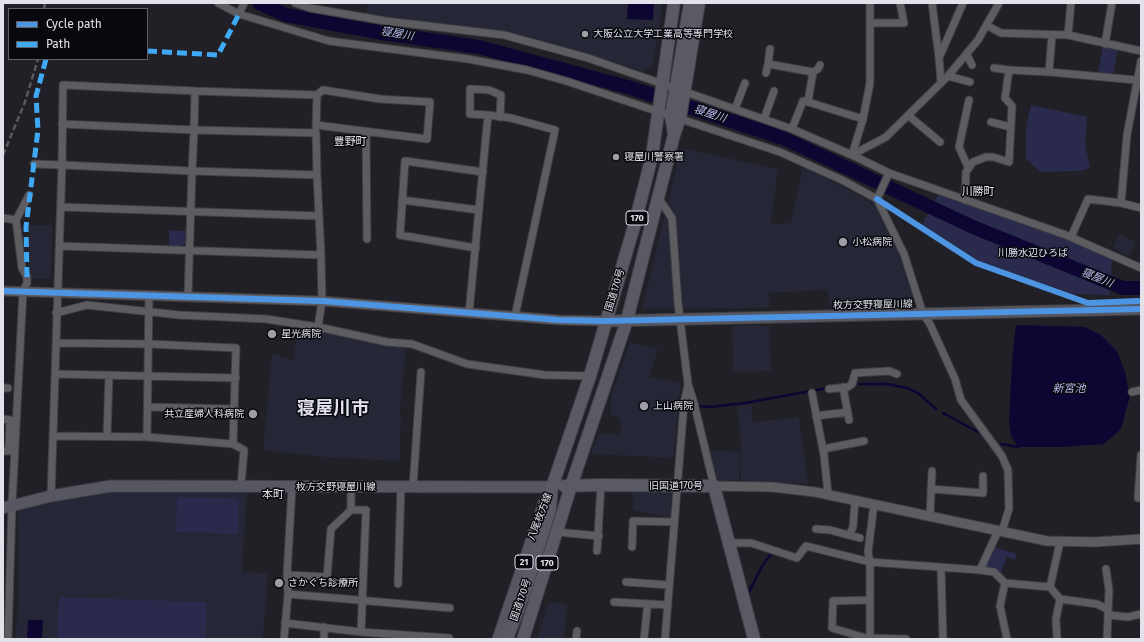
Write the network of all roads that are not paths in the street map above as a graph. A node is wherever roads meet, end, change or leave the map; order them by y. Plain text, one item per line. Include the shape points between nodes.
1 (218, 3) edge
2 (296, 3) edge
3 (674, 3) edge
4 (690, 3) edge
5 (699, 3) edge
6 (870, 3) edge
7 (900, 3) edge
8 (932, 3) edge
9 (963, 3) edge
10 (999, 3) edge
11 (1071, 3) edge
12 (1112, 3) edge
13 (241, 9) edge
14 (871, 23) junction
15 (988, 26) junction
16 (1052, 35) junction
17 (1068, 35) junction
18 (1105, 44) junction
19 (770, 49) dead end
20 (1141, 51) edge
21 (967, 55) junction
22 (939, 58) junction
23 (1141, 61) edge
24 (768, 64) junction
25 (820, 65) dead end
26 (972, 65) dead end
27 (994, 68) dead end
28 (1009, 70) junction
29 (813, 72) junction
30 (1049, 72) junction
31 (766, 73) dead end
32 (948, 76) junction
33 (1136, 80) junction
34 (970, 82) dead end
35 (745, 83) dead end
36 (941, 83) junction
37 (661, 84) junction
38 (680, 91) junction
39 (774, 91) dead end
40 (195, 92) junction
41 (317, 95) junction
42 (969, 100) dead end
43 (803, 101) dead end
44 (735, 109) junction
45 (658, 112) junction
46 (488, 115) junction
47 (909, 116) junction
48 (500, 117) junction
49 (676, 117) junction
50 (764, 119) junction
51 (863, 119) junction
52 (991, 122) dead end
53 (62, 124) junction
54 (1010, 127) junction
55 (316, 129) junction
56 (792, 129) junction
57 (194, 130) junction
58 (366, 132) junction
59 (940, 142) dead end
60 (852, 155) junction
61 (34, 164) dead end
62 (62, 165) junction
63 (968, 167) junction
64 (192, 171) junction
65 (483, 172) junction
66 (889, 173) junction
67 (317, 175) junction
68 (29, 195) dead end
69 (659, 199) junction
70 (877, 199) junction
71 (402, 200) junction
72 (965, 200) junction
73 (1121, 203) junction
74 (61, 207) junction
75 (1141, 208) edge
76 (479, 210) junction
77 (191, 212) junction
78 (319, 216) junction
79 (3, 218) edge
80 (16, 220) junction
81 (1071, 237) junction
82 (367, 239) dead end
83 (60, 246) junction
84 (476, 248) junction
85 (190, 250) junction
86 (321, 255) junction
87 (1141, 268) edge
88 (3, 291) edge
89 (23, 291) junction
90 (57, 292) junction
91 (149, 295) junction
92 (188, 296) junction
93 (322, 301) junction
94 (1141, 310) edge
95 (149, 312) junction
96 (56, 313) junction
97 (469, 313) junction
98 (923, 314) junction
99 (515, 316) junction
100 (627, 320) junction
101 (681, 320) junction
102 (606, 321) junction
103 (318, 327) junction
104 (56, 343) junction
105 (149, 344) junction
106 (421, 372) dead end
107 (56, 374) junction
108 (897, 374) dead end
109 (109, 375) junction
110 (149, 376) junction
111 (590, 376) junction
112 (236, 378) junction
113 (688, 384) junction
114 (843, 387) junction
115 (829, 389) dead end
116 (1141, 390) edge
117 (1132, 392) dead end
118 (812, 393) dead end
119 (148, 407) junction
120 (234, 409) junction
121 (848, 412) junction
122 (816, 416) junction
123 (3, 419) edge
124 (849, 420) dead end
125 (53, 436) junction
126 (106, 436) junction
127 (147, 437) junction
128 (864, 441) dead end
129 (12, 444) junction
130 (233, 444) junction
131 (823, 449) junction
132 (3, 451) edge
133 (1141, 455) edge
134 (932, 471) dead end
135 (983, 476) dead end
136 (1140, 478) edge
137 (241, 485) junction
138 (601, 485) junction
139 (353, 486) junction
140 (401, 486) junction
141 (413, 486) junction
142 (571, 486) junction
143 (676, 486) junction
144 (714, 486) junction
145 (292, 487) junction
146 (552, 487) junction
147 (932, 490) junction
148 (828, 494) junction
149 (51, 496) junction
150 (1138, 498) dead end
151 (855, 500) junction
152 (874, 504) junction
153 (8, 506) edge
154 (351, 510) junction
155 (930, 516) junction
156 (674, 522) junction
157 (816, 529) dead end
158 (1000, 531) junction
159 (557, 532) junction
160 (849, 535) junction
161 (599, 536) junction
162 (860, 538) dead end
163 (1141, 539) edge
164 (1060, 542) junction
165 (729, 543) junction
166 (632, 547) dead end
167 (597, 551) dead end
168 (870, 562) junction
169 (941, 568) junction
170 (1106, 569) dead end
171 (980, 570) junction
172 (287, 574) junction
173 (626, 582) dead end
174 (1006, 583) junction
175 (398, 584) dead end
176 (670, 586) junction
177 (1050, 586) junction
178 (288, 594) junction
179 (364, 599) junction
180 (1060, 599) junction
181 (870, 600) junction
182 (614, 602) dead end
183 (668, 605) junction
184 (450, 608) dead end
185 (647, 610) dead end
186 (1107, 612) junction
187 (1141, 614) edge
188 (285, 623) junction
189 (324, 627) junction
190 (362, 632) junction
191 (450, 638) edge
192 (867, 638) edge
193 (8, 639) edge
194 (284, 639) edge
195 (324, 639) edge
196 (498, 639) edge
197 (507, 639) edge
198 (522, 639) edge
199 (644, 639) edge
200 (665, 639) edge
201 (754, 639) edge
202 (906, 639) edge
203 (943, 639) edge
204 (1007, 639) edge
205 (1057, 639) edge
206 (1107, 639) edge

1 - 13 street
2 - 37 street via 310,8 386,21 504,35 588,58
3 - 37 highway, 国道170号 / 170
4 - 38 highway, 国道170号 / 170
5 - 38 highway, 国道170号 / 170
6 - 14 street
7 - 14 street via 904,23
8 - 22 street
9 - 22 street
10 - 15 street
11 - 17 street
12 - 18 street
13 - 45 street via 329,41 468,59 527,70 606,93
14 - 51 street via 870,80
15 - 16 street via 1001,33
15 - 21 street
16 - 17 street
16 - 30 street
17 - 18 street
18 - 20 street
19 - 24 street
21 - 26 street
21 - 32 street
22 - 36 street
23 - 33 street
24 - 29 street
24 - 31 street
25 - 29 street
27 - 28 street
28 - 30 street
28 - 54 street via 1005,98 1012,106
29 - 51 street via 808,102
30 - 33 street
32 - 34 street
32 - 36 street
33 - 73 street via 1127,135
35 - 44 street
36 - 47 street
37 - 38 street
37 - 45 highway, 国道170号 / 170
38 - 44 street
38 - 49 highway, 国道170号 / 170
39 - 50 street
40 - 41 street
40 - 53 street via 63,85
40 - 57 street
41 - 55 street
41 - 58 street via 323,90 380,99 430,102 427,139
42 - 63 street via 959,147
43 - 56 street
44 - 50 street
45 - 49 street
45 - 102 highway, 国道170号 / 170 via 652,156
46 - 48 street
46 - 48 street via 470,114 470,89 489,90 501,96
46 - 65 street
47 - 59 street
47 - 60 street via 886,137
48 - 99 street via 555,130
49 - 69 highway, 国道170号 / 170
49 - 70 street via 804,162
50 - 56 street
51 - 60 street
52 - 54 street
53 - 57 street
53 - 62 street
54 - 63 street via 1009,162 986,157 979,158
55 - 57 street
55 - 58 street
55 - 67 street
56 - 60 street
57 - 64 street
58 - 82 street
60 - 66 street
61 - 62 street
62 - 64 street
62 - 74 street
63 - 72 street
64 - 67 street
64 - 77 street
65 - 71 street via 406,161
65 - 76 street
66 - 70 street
66 - 72 street
67 - 78 street
68 - 80 street
69 - 100 highway, 国道170号 / 170
69 - 101 street via 672,218
70 - 98 street via 904,254
71 - 76 street
71 - 84 street via 400,235
72 - 81 street
73 - 75 street
73 - 81 street via 1088,199
74 - 77 street
74 - 83 street
76 - 84 street
77 - 78 street
77 - 85 street
78 - 86 street
79 - 80 street
80 - 89 street via 22,268 27,277
81 - 87 street
83 - 85 street
83 - 90 street
84 - 97 street
85 - 86 street
85 - 92 street
86 - 93 street
88 - 89 street
89 - 90 street
89 - 129 street
90 - 91 street
90 - 96 street
91 - 92 street
91 - 95 street
92 - 93 street
93 - 97 street
93 - 103 street
94 - 98 main road, 枚方交野寝屋川線
95 - 96 street via 87,305
95 - 103 street via 266,319
95 - 105 street
96 - 104 street
97 - 99 street
98 - 101 main road, 枚方交野寝屋川線
98 - 158 street via 955,379 961,400 1002,456 1008,470 1009,510
99 - 102 street
100 - 101 main road, 枚方交野寝屋川線
100 - 102 main road, 枚方交野寝屋川線
100 - 142 highway, 国道170号 / 170
101 - 113 street
102 - 111 highway, 国道170号 / 170
103 - 111 street via 387,342 412,344 467,364 545,375
104 - 105 street
104 - 107 street
105 - 110 street
105 - 112 street via 236,348
106 - 141 street
107 - 109 street
107 - 125 street
108 - 114 street via 889,371 856,373 852,384
109 - 110 street
109 - 126 street
110 - 112 street
110 - 119 street
111 - 146 highway, 国道170号 / 170
112 - 120 street
113 - 143 street
113 - 144 street
114 - 115 street
114 - 121 street
116 - 117 street
118 - 122 street
119 - 120 street
119 - 127 street
120 - 130 street
121 - 122 street
121 - 124 street
122 - 131 street
123 - 129 street via 10,420
125 - 126 street
125 - 149 street
126 - 127 street
127 - 130 street
128 - 131 street
129 - 132 street via 9,451
129 - 153 street
130 - 137 street via 244,450
131 - 148 street
133 - 136 street
134 - 147 street
135 - 147 street via 983,493
136 - 150 street
137 - 145 main road, 枚方交野寝屋川線
137 - 149 main road, 枚方交野寝屋川線 via 111,486
138 - 142 highway, 旧国道170号
138 - 143 highway, 旧国道170号
138 - 161 street
139 - 140 main road, 枚方交野寝屋川線
139 - 145 main road, 枚方交野寝屋川線
139 - 154 street
140 - 141 main road, 枚方交野寝屋川線
140 - 175 street
141 - 146 main road, 枚方交野寝屋川線
142 - 146 highway, 旧国道170号
142 - 159 highway, 国道170号 / 170
143 - 144 highway, 旧国道170号
143 - 156 street
144 - 148 street via 772,487
144 - 165 highway, 旧国道170号
145 - 172 street
146 - 196 main road, 八尾枚方線 / 21 via 544,503
146 - 197 highway, 国道170号 / 170 via 550,509 525,591
147 - 155 street
148 - 151 street
149 - 153 main road, 枚方交野寝屋川線
151 - 152 street
151 - 160 street via 853,527
152 - 155 street
152 - 168 street via 868,552
153 - 193 street
154 - 172 street via 331,529 327,577
154 - 179 street via 366,510
155 - 158 street
156 - 166 street via 633,521
156 - 176 street
157 - 160 street
158 - 164 street
158 - 171 street
159 - 161 street
159 - 198 highway, 国道170号 / 170
160 - 162 street
161 - 167 street
163 - 164 street
164 - 177 street
165 - 168 street via 751,543 797,558 806,546
165 - 201 highway, 旧国道170号
168 - 169 street
168 - 181 street
169 - 171 street
169 - 203 street
170 - 186 street
171 - 174 street via 994,572
172 - 178 street
173 - 176 street
174 - 177 street
174 - 204 street via 1000,606
176 - 183 street
177 - 180 street
178 - 179 street
178 - 188 street
179 - 184 street
179 - 190 street
180 - 186 street via 1096,604
180 - 205 street via 1056,619
181 - 192 street
181 - 192 street via 833,601 832,628
182 - 183 street
183 - 200 street
185 - 199 street
186 - 187 street via 1128,617
186 - 206 street
188 - 189 street
188 - 194 street
189 - 190 street
189 - 195 street
190 - 191 street
192 - 202 street

